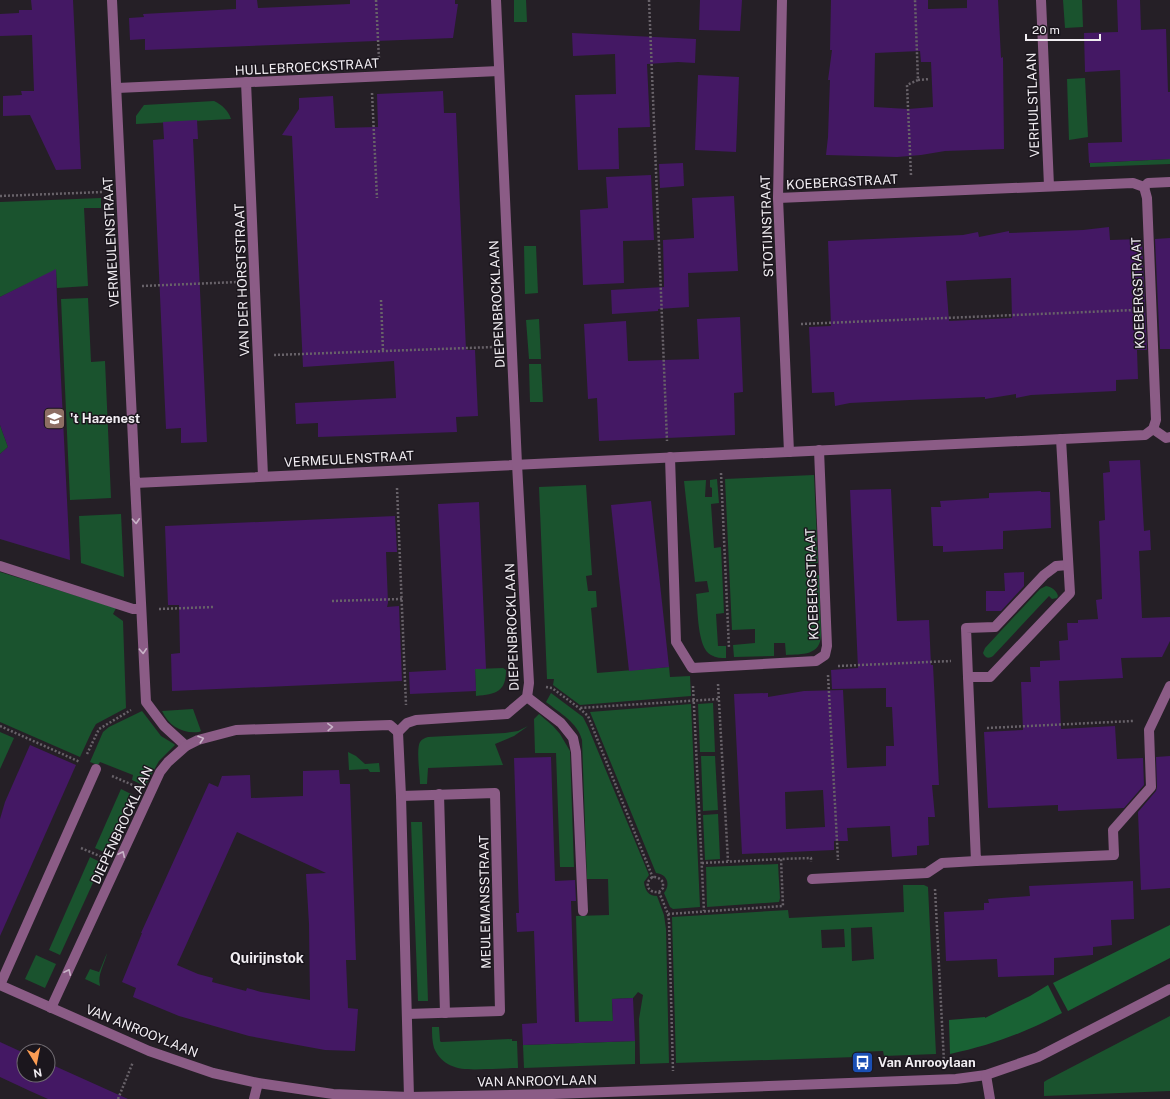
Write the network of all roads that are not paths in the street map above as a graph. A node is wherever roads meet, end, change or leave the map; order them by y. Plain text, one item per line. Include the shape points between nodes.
1 (112, 0) edge
2 (496, 0) edge
3 (782, 0) edge
4 (1041, 0) edge
5 (498, 71) junction
6 (246, 82) junction
7 (117, 88) junction
8 (1170, 182) edge
9 (1049, 186) junction
10 (1144, 187) junction
11 (778, 198) junction
12 (1153, 429) junction
13 (1170, 438) edge
14 (1061, 439) junction
15 (819, 450) junction
16 (789, 452) junction
17 (669, 457) junction
18 (517, 464) junction
19 (263, 476) junction
20 (135, 482) junction
21 (1068, 565) junction
22 (0, 566) edge
23 (140, 610) junction
24 (968, 677) junction
25 (1170, 686) edge
26 (527, 698) junction
27 (398, 732) junction
28 (186, 746) junction
29 (96, 768) road end
30 (440, 794) junction
31 (401, 796) junction
32 (976, 861) junction
33 (812, 879) road end
34 (583, 911) dead end
35 (0, 985) edge
36 (1170, 989) edge
37 (51, 1008) junction
38 (445, 1013) junction
39 (407, 1014) junction
40 (986, 1075) junction
41 (258, 1083) junction
42 (678, 1093) edge
43 (409, 1097) junction
44 (427, 1098) edge
45 (254, 1099) edge
46 (990, 1099) edge

1 - 7 street, VERMEULENSTRAAT
2 - 5 street, DIEPENBROCKLAAN
3 - 11 street, STOTIJNSTRAAT
4 - 9 street, VERHULSTLAAN
5 - 6 street, HULLEBROECKSTRAAT
5 - 18 street, DIEPENBROCKLAAN
6 - 7 street, HULLEBROECKSTRAAT
6 - 19 street, VAN DER HORSTSTRAAT
7 - 20 street, VERMEULENSTRAAT
8 - 10 street via 1148,183
9 - 10 street, KOEBERGSTRAAT via 1133,183
9 - 11 street, KOEBERGSTRAAT
10 - 12 street, KOEBERGSTRAAT via 1147,198 1152,310 1156,420
11 - 16 street, STOTIJNSTRAAT
12 - 13 street
12 - 14 street via 1145,435
14 - 15 street
14 - 21 street
15 - 16 street
15 - 17 street, KOEBERGSTRAAT via 827,646 825,655 816,661 717,667 692,668 676,642
16 - 17 street
17 - 18 street
18 - 19 street, VERMEULENSTRAAT
18 - 26 street, DIEPENBROCKLAAN via 529,683
19 - 20 street, VERMEULENSTRAAT
20 -> 23 street, VERMEULENSTRAAT
21 - 24 street via 1070,593 990,677
21 - 24 street via 1056,566 1044,575 995,627 966,628
22 - 23 street via 133,610
23 -> 28 street, VERMEULENSTRAAT via 146,702 164,726
24 - 32 street
25 - 32 street via 1149,730 1151,787 1113,830 1114,855
26 - 27 street, DIEPENBROCKLAAN via 507,714 416,720 407,723
26 - 34 street via 561,723 574,745 577,760
28 -> 27 street, DIEPENBROCKLAAN via 198,740 236,730 390,725
27 - 31 street
37 -> 28 street, DIEPENBROCKLAAN via 160,772
29 - 35 street
30 - 31 street, MEULEMANSSTRAAT
30 - 38 street
30 - 38 street, MEULEMANSSTRAAT via 495,793 500,1011
31 - 39 street
32 - 33 street via 942,863 927,873
35 - 37 street, VAN ANROOYLAAN
36 - 40 street, VAN ANROOYLAAN via 1038,1057
37 - 41 street, VAN ANROOYLAAN via 140,1047 213,1073
38 - 39 street, MEULEMANSSTRAAT
39 - 43 street
40 - 42 street, VAN ANROOYLAAN via 945,1080
40 - 46 street
41 - 43 street, VAN ANROOYLAAN via 333,1094
41 - 45 street
42 - 44 street, VAN ANROOYLAAN
43 - 44 street, VAN ANROOYLAAN

